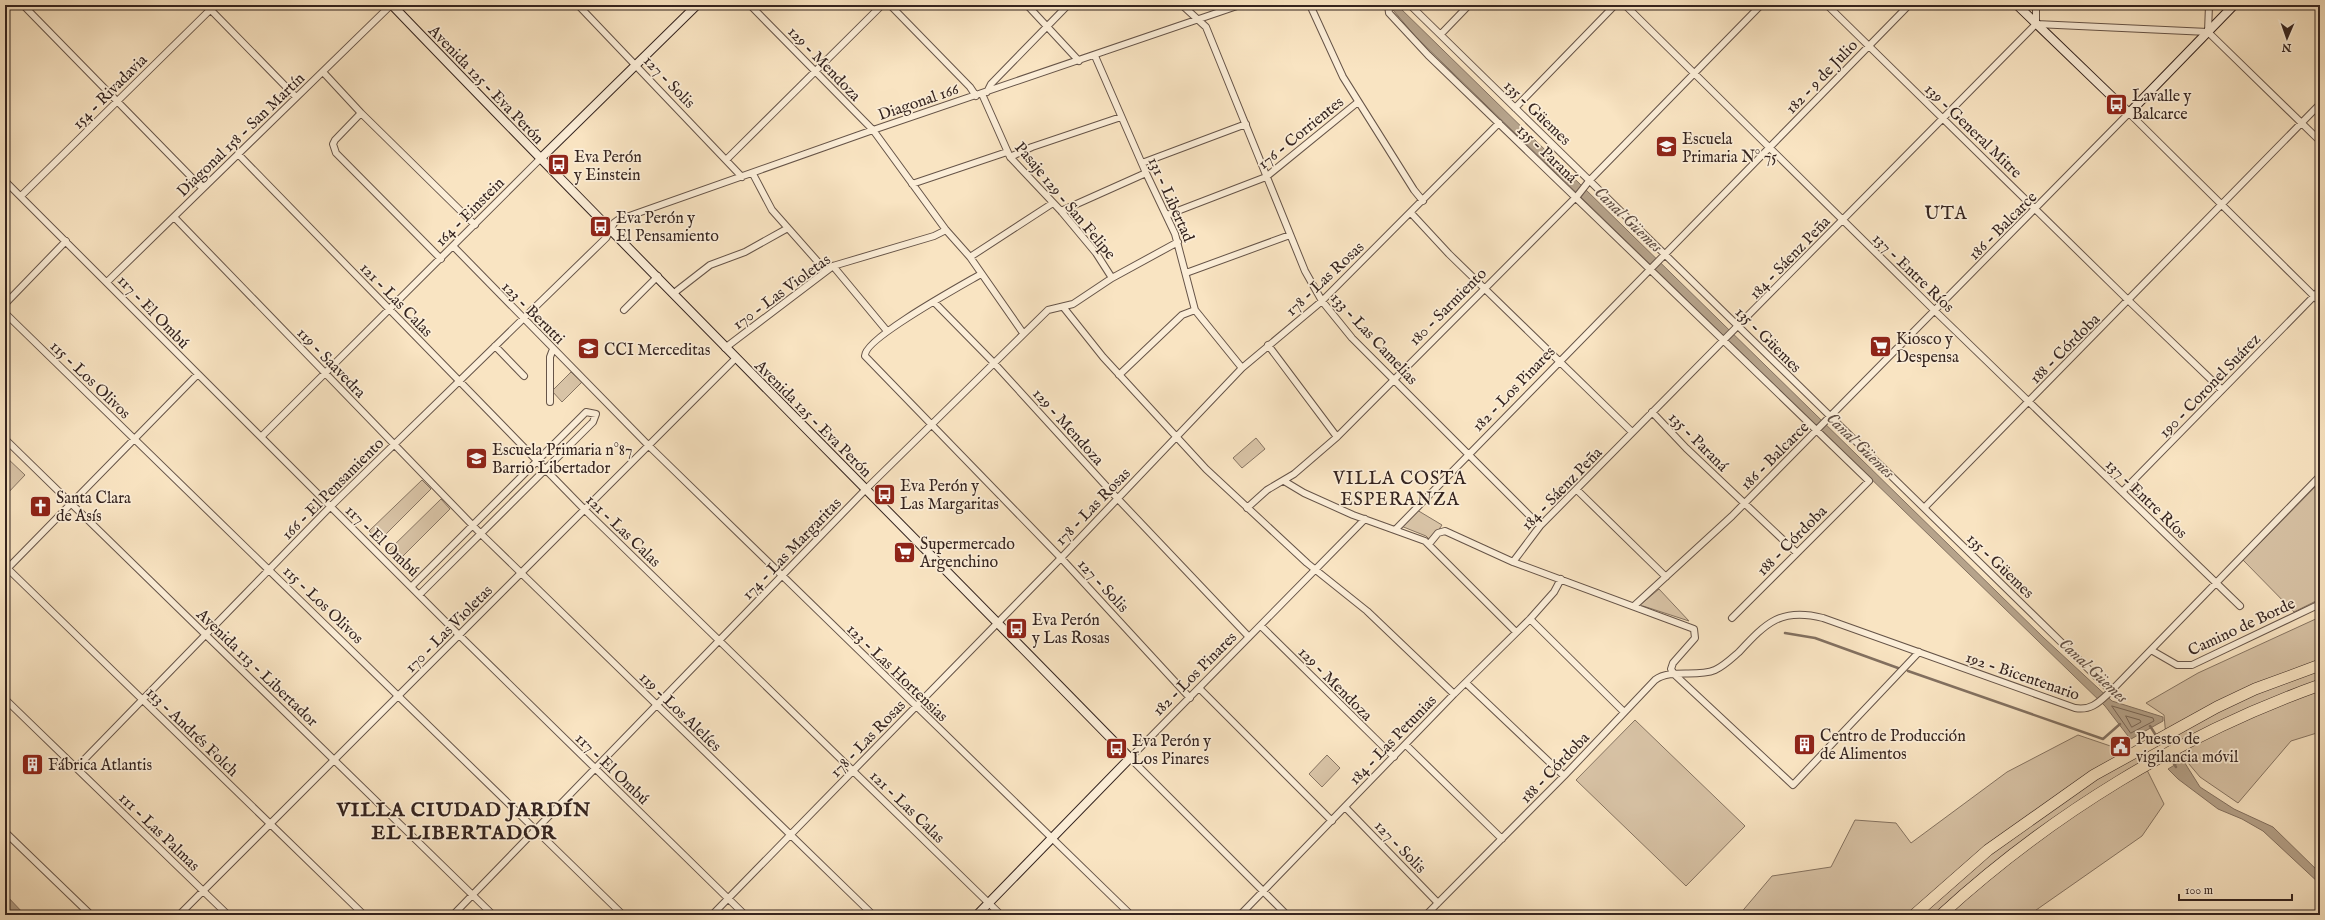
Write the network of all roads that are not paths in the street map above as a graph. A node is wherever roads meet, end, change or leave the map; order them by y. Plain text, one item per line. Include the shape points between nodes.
1 (22, 5) edge
2 (391, 5) edge
3 (578, 5) edge
4 (697, 5) edge
5 (750, 5) edge
6 (882, 5) edge
7 (890, 5) edge
8 (1027, 5) edge
9 (1068, 5) edge
10 (1182, 5) edge
11 (1240, 5) edge
12 (1310, 5) edge
13 (1388, 5) edge
14 (1410, 5) edge
15 (1469, 5) edge
16 (1615, 5) edge
17 (1624, 5) edge
18 (1761, 5) edge
19 (1827, 5) edge
20 (1909, 5) edge
21 (2017, 5) edge
22 (2036, 5) edge
23 (2209, 5) edge
24 (2234, 5) edge
25 (210, 7) edge
26 (1199, 20) junction
27 (2036, 24) junction
28 (1047, 26) junction
29 (2208, 32) junction
30 (1441, 34) junction
31 (1869, 45) junction
32 (1095, 56) junction
33 (1079, 61) junction
34 (636, 64) junction
35 (816, 71) junction
36 (323, 72) junction
37 (1694, 74) junction
38 (982, 94) junction
39 (296, 97) junction
40 (116, 102) junction
41 (1358, 102) junction
42 (2320, 104) edge
43 (1515, 108) junction
44 (361, 113) junction
45 (2129, 113) junction
46 (1121, 117) junction
47 (1944, 119) junction
48 (1499, 123) junction
49 (2302, 123) junction
50 (1246, 124) junction
51 (873, 130) junction
52 (2320, 141) edge
53 (1769, 147) junction
54 (238, 154) junction
55 (1008, 154) junction
56 (540, 159) junction
57 (726, 159) junction
58 (1142, 163) junction
59 (1146, 173) junction
60 (753, 174) junction
61 (742, 177) junction
62 (1266, 177) junction
63 (5, 181) edge
64 (1588, 183) junction
65 (912, 184) junction
66 (202, 188) junction
67 (21, 196) junction
68 (1576, 196) junction
69 (1423, 201) junction
70 (1053, 203) junction
71 (2221, 205) junction
72 (2036, 209) junction
73 (1061, 211) junction
74 (1411, 213) junction
75 (1167, 215) junction
76 (174, 217) junction
77 (1843, 220) junction
78 (475, 225) junction
79 (788, 228) junction
80 (610, 229) junction
81 (946, 230) junction
82 (1290, 235) junction
83 (66, 242) junction
84 (1178, 242) junction
85 (452, 246) junction
86 (1664, 256) junction
87 (970, 257) junction
88 (441, 259) junction
89 (833, 266) junction
90 (1650, 268) junction
91 (826, 271) junction
92 (1186, 273) junction
93 (981, 274) junction
94 (658, 276) junction
95 (1112, 278) junction
96 (107, 282) junction
97 (1484, 288) junction
98 (2320, 290) edge
99 (674, 293) junction
100 (2314, 296) junction
101 (1322, 301) junction
102 (2129, 301) junction
103 (934, 302) junction
104 (2320, 302) edge
105 (5, 304) edge
106 (1064, 308) junction
107 (389, 310) junction
108 (624, 310) dead end
109 (1195, 310) junction
110 (1935, 311) junction
111 (5, 313) edge
112 (522, 319) junction
113 (1736, 329) junction
114 (887, 331) junction
115 (1023, 333) junction
116 (1726, 340) junction
117 (1268, 345) junction
118 (495, 346) junction
119 (725, 348) junction
120 (553, 349) junction
121 (735, 359) junction
122 (1559, 360) junction
123 (993, 362) junction
124 (1242, 368) junction
125 (325, 373) junction
126 (198, 374) junction
127 (1119, 375) junction
128 (524, 376) dead end
129 (1394, 380) junction
130 (459, 381) junction
131 (2222, 390) junction
132 (550, 402) dead end
133 (2029, 402) junction
134 (1652, 412) junction
135 (1829, 419) junction
136 (932, 426) junction
137 (1818, 430) junction
138 (1632, 432) junction
139 (261, 437) junction
140 (1337, 437) junction
141 (1176, 438) junction
142 (5, 439) edge
143 (134, 440) junction
144 (394, 446) junction
145 (649, 446) junction
146 (1469, 453) junction
147 (538, 462) junction
148 (545, 470) junction
149 (2320, 476) edge
150 (1284, 481) junction
151 (1869, 481) joint
152 (866, 489) junction
153 (1577, 490) junction
154 (2122, 492) junction
155 (1117, 498) junction
156 (1744, 503) junction
157 (73, 504) junction
158 (330, 507) junction
159 (1247, 508) junction
160 (1924, 508) junction
161 (584, 509) junction
162 (1365, 519) junction
163 (473, 525) junction
164 (1540, 526) junction
165 (1396, 529) junction
166 (481, 534) junction
167 (1429, 544) junction
168 (1797, 553) junction
169 (1061, 558) junction
170 (1513, 562) junction
171 (6, 568) edge
172 (269, 569) junction
173 (1315, 570) junction
174 (522, 572) junction
175 (782, 577) junction
176 (1666, 577) junction
177 (1561, 579) junction
178 (2215, 583) junction
179 (411, 586) junction
180 (420, 595) junction
181 (2320, 604) edge
182 (1635, 605) junction
183 (2240, 606) dead end
184 (1732, 618) dead end
185 (1530, 619) junction
186 (998, 622) junction
187 (1261, 626) junction
188 (1516, 632) junction
189 (205, 634) junction
190 (460, 636) junction
191 (1249, 637) junction
192 (719, 641) junction
193 (2151, 650) junction
194 (1919, 652) junction
195 (2320, 666) edge
196 (1674, 674) junction
197 (1466, 683) junction
198 (2320, 686) edge
199 (1199, 688) junction
200 (2110, 692) junction
201 (1454, 694) junction
202 (398, 696) junction
203 (1190, 698) junction
204 (5, 699) edge
205 (142, 699) junction
206 (656, 705) junction
207 (916, 707) junction
208 (1624, 712) junction
209 (1406, 745) junction
210 (1394, 757) junction
211 (1130, 758) junction
212 (336, 760) junction
213 (76, 768) junction
214 (594, 769) junction
215 (853, 771) junction
216 (1564, 776) junction
217 (1345, 808) junction
218 (1332, 821) junction
219 (271, 824) junction
220 (536, 829) junction
221 (5, 832) edge
222 (790, 836) junction
223 (1052, 839) junction
224 (1502, 839) junction
225 (203, 890) junction
226 (1263, 891) junction
227 (472, 895) junction
228 (728, 898) junction
229 (989, 903) junction
230 (1438, 903) junction
231 (91, 915) edge
232 (179, 915) edge
233 (228, 915) edge
234 (364, 915) edge
235 (453, 915) edge
236 (493, 915) edge
237 (624, 915) edge
238 (712, 915) edge
239 (745, 915) edge
240 (873, 915) edge
241 (977, 915) edge
242 (1001, 915) edge
243 (1131, 915) edge
244 (1240, 915) edge
245 (1287, 915) edge
246 (1426, 915) edge
247 (1914, 915) edge
248 (1941, 915) edge

1 - 40 street
2 - 36 street, Diagonal 158 - San Martín
2 - 56 street, Avenida 125 - Eva Perón
3 - 34 street, 127 - Solis
4 - 34 street, 164 - Einstein
5 - 35 street, 129 - Mendoza
6 - 35 street
7 - 38 street, Pasaje 129 - San Felipe
8 - 28 street
9 - 28 street
10 - 26 street, 133 - Las Camelias
11 - 26 street, Diagonal 166
12 - 41 street via 1343,77
13 - 48 street, 135 - Paraná via 1389,13 1428,55
14 - 30 street, 135 - Güemes
15 - 30 street
16 - 43 street
17 - 37 street, 137 - Entre Ríos
18 - 37 street, 180 - Sarmiento
19 - 31 street, 139 - General Mitre
20 - 31 street, 182 - 9 de Julio
21 - 27 street
22 - 27 street
23 - 29 street
24 - 29 street
25 - 39 street
25 - 40 street, 154 - Rivadavia
26 - 32 street, Diagonal 166
26 - 50 street, 133 - Las Camelias via 1206,27
27 - 29 street
27 - 45 street
27 - 47 street, 184 - Sáenz Peña
28 - 33 street
28 - 38 street
29 - 45 street
29 - 49 street
30 - 43 street, 135 - Güemes
31 - 47 street, 139 - General Mitre
31 - 53 street, 182 - 9 de Julio
32 - 33 street, Diagonal 166
32 - 46 street, 131 - Libertad
33 - 38 street, Diagonal 166
34 - 56 street, 164 - Einstein
34 - 57 street, 127 - Solis
35 - 51 street, 129 - Mendoza
35 - 57 street
36 - 39 street, Diagonal 158 - San Martín
36 - 44 street
37 - 53 street, 137 - Entre Ríos
37 - 64 street, 180 - Sarmiento
38 - 51 street, Diagonal 166
38 - 55 street, Pasaje 129 - San Felipe
39 - 54 street, Diagonal 158 - San Martín
40 - 66 street
40 - 67 street, 154 - Rivadavia
41 - 62 street, 176 - Corrientes
41 - 69 street
42 - 49 street, 188 - Córdoba
43 - 64 street, 135 - Güemes
44 - 78 street
44 - 88 street via 335,140 333,144 336,153
45 - 71 street
45 - 72 street, 186 - Balcarce
46 - 55 street
46 - 58 street, 131 - Libertad
47 - 72 street, 139 - General Mitre
47 - 77 street, 184 - Sáenz Peña
48 - 68 street, 135 - Paraná
48 - 69 street, 178 - Las Rosas
49 - 52 street
49 - 71 street, 188 - Córdoba
50 - 58 street
50 - 62 street, 133 - Las Camelias
51 - 60 street, Diagonal 166
51 - 65 street, 129 - Mendoza
53 - 77 street, 137 - Entre Ríos
53 - 86 street, 182 - 9 de Julio
54 - 66 street, Diagonal 158 - San Martín
54 - 107 street, 121 - Las Calas
55 - 65 street
55 - 70 street, Pasaje 129 - San Felipe
56 - 78 street, 164 - Einstein
56 - 80 street, Avenida 125 - Eva Perón
57 - 61 street, 127 - Solis
58 - 59 street, 131 - Libertad
59 - 73 street
59 - 75 street, 131 - Libertad
60 - 61 street, Diagonal 166
60 - 79 street via 769,206
61 - 80 street, Diagonal 166 via 629,215 614,223
62 - 75 street, 176 - Corrientes
62 - 82 street, 133 - Las Camelias
63 - 67 street, 117 - El Ombú
64 - 68 street, 180 - Sarmiento
64 - 86 street, 135 - Güemes
65 - 81 street, 129 - Mendoza
66 - 76 street, Diagonal 158 - San Martín
67 - 83 street, 117 - El Ombú
68 - 90 street, 135 - Paraná
68 - 97 street, 180 - Sarmiento
69 - 74 street, 178 - Las Rosas
70 - 73 street, Pasaje 129 - San Felipe
70 - 87 street
71 - 100 street
71 - 102 street, 188 - Córdoba
72 - 102 street, 139 - General Mitre
72 - 110 street, 186 - Balcarce
73 - 95 street, Pasaje 129 - San Felipe via 1096,253
74 - 97 street
74 - 101 street, 178 - Las Rosas
75 - 84 street, 131 - Libertad
76 - 96 street, Diagonal 158 - San Martín
76 - 125 street, 119 - Saavedra
77 - 110 street, 137 - Entre Ríos
77 - 113 street, 184 - Sáenz Peña
78 - 85 street, 164 - Einstein
79 - 91 street
79 - 99 street via 745,252 710,266
80 - 94 street, Avenida 125 - Eva Perón
80 - 112 street, 166 - El Pensamiento via 606,238
81 - 87 street, 129 - Mendoza
81 - 89 street, 170 - Las Violetas via 934,236
82 - 92 street
82 - 101 street, 133 - Las Camelias via 1305,271
83 - 96 street, 117 - El Ombú
83 - 105 street
84 - 92 street, 131 - Libertad
84 - 95 street, 174 - Las Margaritas
85 - 88 street, 164 - Einstein
85 - 112 street, 123 - Berutti
86 - 90 street, 182 - 9 de Julio
86 - 113 street, 135 - Güemes
87 - 93 street, 129 - Mendoza
88 - 107 street, 164 - Einstein
89 - 91 street, 170 - Las Violetas
89 - 114 street
90 - 116 street, 135 - Paraná
90 - 122 street, 182 - Los Pinares
91 - 119 street, 170 - Las Violetas
92 - 109 street, 131 - Libertad
93 - 103 street
93 - 115 street, 129 - Mendoza
94 - 99 street, Avenida 125 - Eva Perón
94 - 108 street
95 - 106 street, 174 - Las Margaritas
96 - 126 street, 117 - El Ombú
97 - 122 street
97 - 129 street, 180 - Sarmiento
98 - 100 street, 190 - Coronel Suárez
99 - 119 street, Avenida 125 - Eva Perón
100 - 104 street
100 - 131 street, 190 - Coronel Suárez
101 - 117 street, 178 - Las Rosas
101 - 129 street, 133 - Las Camelias via 1352,338
102 - 131 street, 139 - General Mitre
102 - 133 street, 188 - Córdoba
103 - 114 street
103 - 123 street, 129 - Mendoza
106 - 115 street, 174 - Las Margaritas via 1048,310
106 - 127 street via 1077,327
107 - 125 street, 164 - Einstein
107 - 130 street, 121 - Las Calas
109 - 124 street, 131 - Libertad
109 - 127 street via 1182,316
110 - 133 street, 137 - Entre Ríos
110 - 135 street, 186 - Balcarce
111 - 143 street, 115 - Los Olivos
112 - 118 street, 166 - El Pensamiento
112 - 120 street, 123 - Berutti
113 - 116 street, 184 - Sáenz Peña
113 - 135 street, 135 - Güemes
114 - 136 street, 127 - Solis via 865,353 867,359
115 - 123 street, 174 - Las Margaritas
116 - 134 street, 184 - Sáenz Peña
116 - 137 street, 135 - Paraná
117 - 124 street, 178 - Las Rosas
117 - 140 street
118 - 128 street
118 - 130 street, 166 - El Pensamiento
119 - 121 street, Avenida 125 - Eva Perón
120 - 132 street via 550,357
120 - 145 street, 123 - Berutti
121 - 145 street, 170 - Las Violetas
121 - 152 street, Avenida 125 - Eva Perón
122 - 138 street
122 - 146 street, 182 - Los Pinares
123 - 136 street, 174 - Las Margaritas
123 - 155 street, 129 - Mendoza
124 - 141 street, 178 - Las Rosas
125 - 139 street, 164 - Einstein
125 - 144 street, 119 - Saavedra
126 - 139 street, 117 - El Ombú
126 - 143 street
127 - 141 street
129 - 140 street, 180 - Sarmiento
129 - 146 street, 133 - Las Camelias
130 - 144 street, 166 - El Pensamiento
130 - 147 street, 121 - Las Calas
131 - 154 street, 190 - Coronel Suárez
133 - 154 street, 137 - Entre Ríos
133 - 160 street, 188 - Córdoba
134 - 138 street, 184 - Sáenz Peña
134 - 156 street, 135 - Paraná
135 - 137 street, 186 - Balcarce
135 - 160 street, 135 - Güemes
136 - 152 street, 174 - Las Margaritas
136 - 169 street, 127 - Solis
137 - 151 street, 135 - Paraná
137 - 156 street, 186 - Balcarce
138 - 153 street, 184 - Sáenz Peña
139 - 158 street, 117 - El Ombú
140 - 150 street, 180 - Sarmiento
141 - 155 street, 178 - Las Rosas
141 - 159 street
142 - 157 street, Avenida 113 - Libertador
143 - 157 street
143 - 172 street, 115 - Los Olivos
144 - 158 street, 166 - El Pensamiento
144 - 163 street, 119 - Saavedra
145 - 161 street, 170 - Las Violetas
145 - 175 street, 123 - Las Hortensias
146 - 164 street, 133 - Las Camelias
146 - 165 street, 182 - Los Pinares
147 - 148 street, 121 - Las Calas
147 - 148 street via 586,412 596,414 594,422
147 - 163 street
148 - 161 street, 121 - Las Calas
148 - 166 street
149 - 178 street, 192 - Bicentenario
150 - 159 street, 180 - Sarmiento via 1267,490
150 - 162 street via 1304,493
151 - 168 street, 188 - Córdoba
152 - 175 street, 174 - Las Margaritas
152 - 186 street, Avenida 125 - Eva Perón
153 - 164 street, 184 - Sáenz Peña
153 - 176 street
154 - 178 street, 137 - Entre Ríos
155 - 169 street, 178 - Las Rosas
155 - 191 street, 129 - Mendoza
156 - 168 street, 135 - Paraná
156 - 176 street, 186 - Balcarce
157 - 171 street
157 - 189 street, Avenida 113 - Libertador
158 - 172 street, 166 - El Pensamiento
158 - 179 street, 117 - El Ombú
159 - 173 street
160 - 200 street, 135 - Güemes
161 - 174 street, 170 - Las Violetas
161 - 192 street, 121 - Las Calas
162 - 165 street
162 - 173 street, 182 - Los Pinares
163 - 166 street, 119 - Los Alelíes
163 - 179 street
164 - 170 street, 184 - Sáenz Peña
165 - 167 street
166 - 174 street, 119 - Los Alelíes
166 - 180 street
167 - 170 street via 1442,531
167 - 188 street
168 - 184 street, 188 - Córdoba
169 - 186 street, 178 - Las Rosas
169 - 203 street, 127 - Solis
170 - 177 street
171 - 205 street, 113 - Andrés Folch
172 - 189 street, 166 - El Pensamiento
172 - 202 street, 115 - Los Olivos
173 - 187 street, 182 - Los Pinares
173 - 201 street via 1367,611
174 - 190 street, 170 - Las Violetas
174 - 206 street, 119 - Los Alelíes
175 - 192 street, 174 - Las Margaritas
175 - 207 street, 123 - Las Hortensias
176 - 182 street, 186 - Balcarce
177 - 182 street
177 - 185 street, 184 - Las Petunias via 1554,592
178 - 183 street, 137 - Entre Ríos
178 - 193 street, 192 - Bicentenario
179 - 180 street, 117 - El Ombú
180 - 190 street, 117 - El Ombú
181 - 193 street, Camino de Borde via 2192,664 2177,665
182 - 196 street via 1694,629 1694,641 1673,663 1671,669
185 - 188 street, 184 - Las Petunias
185 - 208 street
186 - 207 street, 178 - Las Rosas
186 - 211 street, Avenida 125 - Eva Perón
187 - 191 street, 182 - Los Pinares
187 - 210 street, 129 - Mendoza
188 - 197 street, 184 - Las Petunias
189 - 205 street, 166 - El Pensamiento
189 - 212 street, Avenida 113 - Libertador
190 - 202 street, 170 - Las Violetas
190 - 214 street, 117 - El Ombú
191 - 199 street, 182 - Los Pinares
192 - 206 street, 174 - Las Margaritas
192 - 215 street, 121 - Las Calas
193 - 200 street, 192 - Bicentenario
194 - 196 street, 192 - Bicentenario via 1823,618 1793,614 1768,623 1722,667 1703,673
194 - 196 street via 1793,785
194 - 200 street, 192 - Bicentenario via 2075,708 2087,709 2098,704
195 - 247 highway via 2217,707 2094,775 1983,854
196 - 208 street, 188 - Córdoba via 1660,677
197 - 201 street, 184 - Las Petunias
197 - 216 street
198 - 248 highway via 2235,720 2145,766 2041,833
199 - 203 street, 182 - Los Pinares
199 - 218 street
201 - 209 street, 184 - Las Petunias
202 - 212 street, 170 - Las Violetas
202 - 220 street, 115 - Los Olivos
203 - 211 street, 182 - Los Pinares
204 - 213 street, 111 - Las Palmas
205 - 213 street, 166 - El Pensamiento
205 - 219 street, 113 - Andrés Folch
206 - 214 street, 174 - Las Margaritas
206 - 222 street, 119 - Los Alelíes
207 - 215 street, 178 - Las Rosas
207 - 223 street, 123 - Las Hortensias
208 - 216 street, 188 - Córdoba
209 - 210 street, 184 - Las Petunias
209 - 224 street
210 - 217 street, 184 - Las Petunias
211 - 223 street, 182 - Los Pinares
211 - 226 street, Avenida 125 - Eva Perón
212 - 219 street, 170 - Las Violetas
212 - 227 street, Avenida 113 - Libertador
213 - 225 street, 111 - Las Palmas
214 - 220 street, 174 - Las Margaritas
214 - 228 street, 117 - El Ombú
215 - 222 street, 178 - Las Rosas
215 - 229 street, 121 - Las Calas
216 - 224 street, 188 - Córdoba
217 - 218 street, 184 - Las Petunias
217 - 230 street, 127 - Solis
218 - 226 street, 184 - Las Petunias
219 - 225 street, 170 - Las Violetas
219 - 234 street, 113 - Andrés Folch
220 - 227 street, 174 - Las Margaritas
220 - 237 street, 115 - Los Olivos
221 - 231 street
222 - 228 street, 178 - Las Rosas
222 - 240 street, 119 - Los Alelíes
223 - 229 street, 182 - Los Pinares
223 - 243 street, 123 - Las Hortensias
224 - 230 street, 188 - Córdoba
225 - 232 street, 170 - Las Violetas
225 - 233 street, 111 - Las Palmas
226 - 244 street, 184 - Las Petunias
226 - 245 street, Avenida 125 - Eva Perón
227 - 235 street, 174 - Las Margaritas
227 - 236 street, Avenida 113 - Libertador
228 - 238 street, 178 - Las Rosas
228 - 239 street, 117 - El Ombú
229 - 241 street, 182 - Los Pinares
229 - 242 street, 121 - Las Calas
230 - 246 street, 188 - Córdoba

